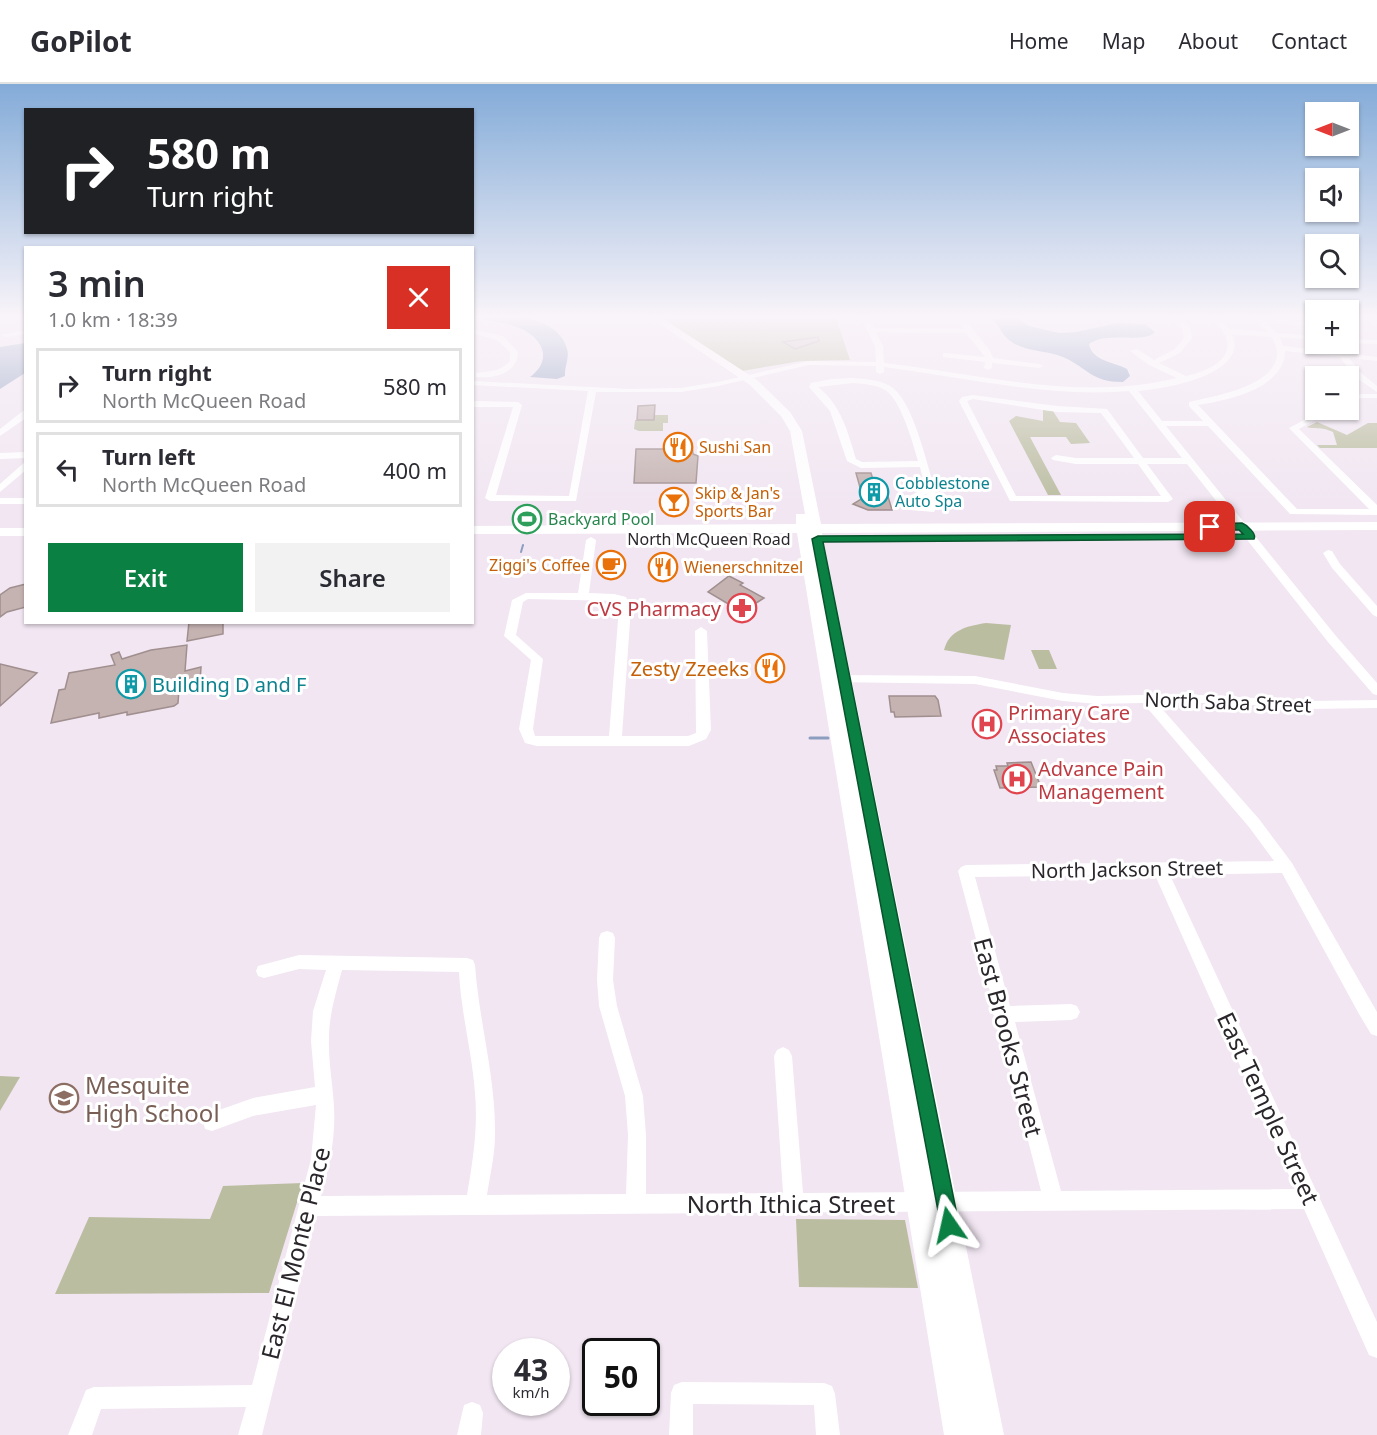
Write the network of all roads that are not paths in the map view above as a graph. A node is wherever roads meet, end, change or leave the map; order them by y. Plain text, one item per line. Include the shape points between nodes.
1 (724, 381) edge
2 (742, 381) edge
3 (833, 381) edge
4 (834, 381) edge
5 (876, 381) edge
6 (1001, 381) edge
7 (1174, 381) edge
8 (1261, 381) edge
9 (474, 383) edge
10 (870, 383) junction
11 (593, 388) junction
12 (1054, 388) junction
13 (1131, 388) junction
14 (1377, 396) edge
15 (1359, 398) edge
16 (474, 404) edge
17 (1057, 409) junction
18 (24, 415) edge
19 (1309, 420) edge
20 (1208, 423) junction
21 (1159, 424) junction
22 (0, 433) edge
23 (24, 455) edge
24 (0, 456) edge
25 (1056, 458) dead end
26 (1141, 461) junction
27 (1190, 461) junction
28 (924, 464) junction
29 (24, 466) edge
30 (0, 489) edge
31 (928, 489) dead end
32 (0, 501) edge
33 (24, 501) edge
34 (1377, 512) edge
35 (1377, 526) edge
36 (474, 530) edge
37 (24, 531) edge
38 (0, 532) edge
39 (1246, 532) junction
40 (810, 534) junction
41 (591, 535) junction
42 (1377, 537) edge
43 (0, 540) edge
44 (24, 540) edge
45 (474, 540) edge
46 (1328, 554) dead end
47 (583, 597) junction
48 (1377, 613) edge
49 (701, 631) dead end
50 (836, 679) junction
51 (1377, 691) edge
52 (1146, 698) junction
53 (1377, 704) edge
54 (615, 741) junction
55 (1287, 867) junction
56 (1160, 869) junction
57 (966, 871) joint
58 (865, 889) junction
59 (607, 938) dead end
60 (896, 948) junction
61 (336, 964) junction
62 (264, 971) dead end
63 (1071, 1012) dead end
64 (1002, 1014) junction
65 (1377, 1028) edge
66 (783, 1056) dead end
67 (325, 1094) junction
68 (212, 1122) dead end
69 (1310, 1199) junction
70 (932, 1202) junction
71 (1054, 1202) junction
72 (476, 1204) junction
73 (636, 1204) junction
74 (794, 1204) junction
75 (308, 1206) junction
76 (1377, 1347) edge
77 (260, 1396) junction
78 (80, 1435) edge
79 (250, 1435) edge
80 (681, 1435) edge
81 (828, 1435) edge
82 (959, 1435) edge
83 (989, 1435) edge

1 - 11 street via 681,390
2 - 40 main road via 768,404 791,435
3 - 28 street via 813,387 839,417 852,461
4 - 10 street
5 - 10 street
6 - 12 street
7 - 13 street
8 - 20 street via 1234,396 1192,404
9 - 11 street
10 - 28 street via 893,393
11 - 16 street via 573,499 490,498 518,405
12 - 13 street
12 - 17 street
13 - 21 street
14 - 15 street
17 - 26 street via 1104,411
17 - 26 street via 985,398 963,401 1013,499 1168,499
18 - 22 street
19 - 34 street via 1293,428
20 - 21 street
20 - 34 street via 1294,512
21 - 27 street
23 - 24 street
25 - 26 street
26 - 27 street
27 - 39 street
28 - 31 street
29 - 30 street
32 - 33 street
35 - 39 main road, North McQueen Road
36 - 41 main road, North McQueen Road
37 - 38 main road
39 - 40 main road, North McQueen Road
39 - 42 main road, North McQueen Road
39 - 51 street
40 - 41 main road, North McQueen Road
40 - 50 main road
41 - 45 main road, North McQueen Road
41 - 47 street
43 - 44 main road
46 - 48 street
47 - 54 street via 622,599 625,607
47 - 54 street via 526,596 516,603 510,636 537,659 526,734 537,741
49 - 54 street via 708,681 701,736 689,741
50 - 52 street, North Saba Street via 975,680 1063,697
50 - 58 main road
50 - 60 main road
52 - 53 street, North Saba Street
52 - 55 street via 1226,788
55 - 56 street, North Jackson Street
55 - 65 street
56 - 57 street, North Jackson Street
56 - 69 street, East Temple Street
57 - 64 street, East Brooks Street
58 - 60 main road via 878,903 884,935
58 - 70 main road
59 - 73 street via 608,1006 634,1096
60 - 70 main road
61 - 62 street via 299,962
61 - 67 street, East El Monte Place via 322,1011 320,1041
61 - 72 street via 467,965 469,1003 484,1091 486,1137
63 - 64 street
64 - 71 street, East Brooks Street
66 - 74 street
67 - 68 street via 253,1107
67 - 75 street, East El Monte Place via 321,1159
69 - 71 street, North Ithica Street
69 - 76 street, East Temple Street
70 - 71 street, North Ithica Street
70 - 74 street, North Ithica Street
70 - 82 main road
70 - 83 main road
72 - 73 street, North Ithica Street
72 - 75 street, North Ithica Street
73 - 74 street, North Ithica Street
75 - 77 street, East El Monte Place
77 - 78 street via 94,1398
77 - 79 street, East El Monte Place
80 - 81 street via 682,1393 824,1394

